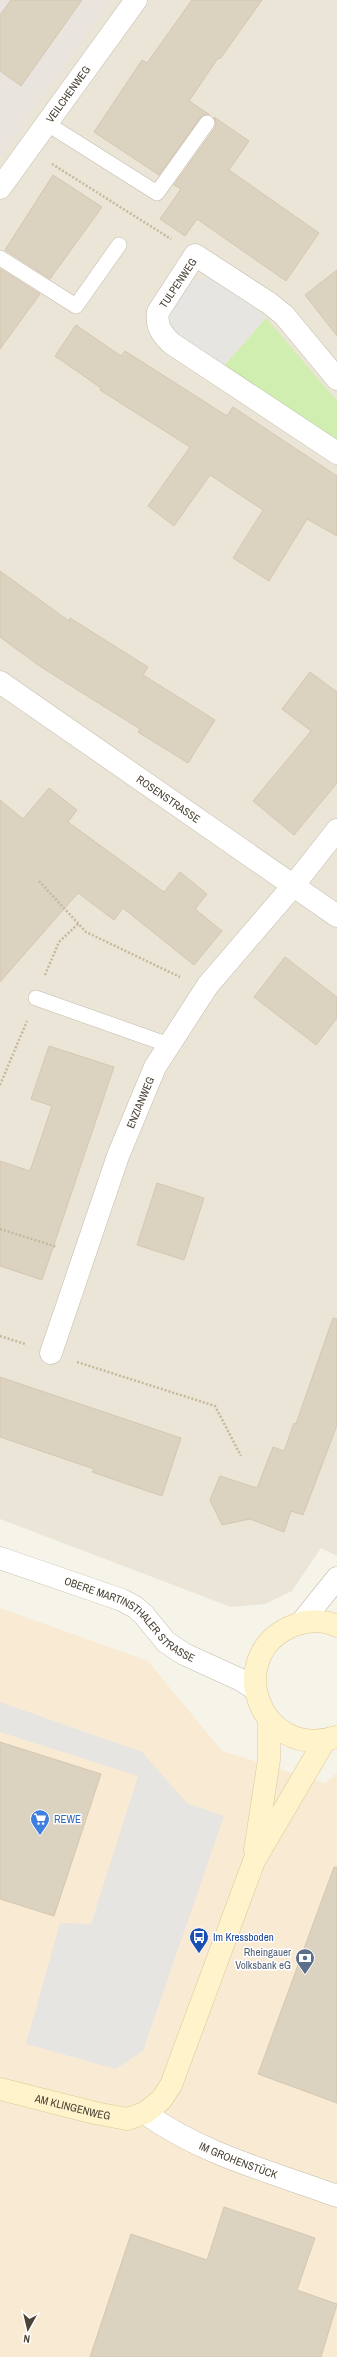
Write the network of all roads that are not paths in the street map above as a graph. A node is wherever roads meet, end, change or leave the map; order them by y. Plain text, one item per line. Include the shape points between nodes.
1 (136, 0) edge
2 (46, 123) junction
3 (207, 123) dead end
4 (0, 188) edge
5 (119, 245) dead end
6 (0, 258) edge
7 (337, 379) edge
8 (337, 452) edge
9 (0, 682) edge
10 (337, 830) edge
11 (293, 886) junction
12 (337, 916) edge
13 (36, 998) dead end
14 (169, 1045) junction
15 (51, 1353) road end
16 (0, 1558) edge
17 (337, 1578) edge
18 (301, 1623) junction
19 (337, 1626) edge
20 (255, 1689) junction
21 (269, 1720) junction
22 (331, 1738) edge
23 (254, 1861) junction
24 (0, 2089) edge
25 (145, 2113) junction
26 (337, 2196) edge

1 - 2 street, VEILCHENWEG
2 - 3 lane via 157,194
2 - 4 street, VEILCHENWEG
5 - 6 lane via 76,306
7 - 8 street, TULPENWEG via 284,315 270,303 195,255 158,312 157,322 161,333 171,342
9 - 11 street, ROSENSTRASSE
10 - 11 street
11 - 12 street, ROSENSTRASSE
11 - 14 street, ENZIANWEG via 205,989
13 - 14 lane
14 - 15 street, ENZIANWEG via 155,1067 118,1156
16 - 20 street, OBERE MARTINSTHALER STRASSE via 122,1600 135,1607 166,1642 184,1654
17 - 18 street
18 - 19 street via 318,1621
18 - 20 street via 284,1629 270,1640 255,1671
20 - 21 street via 260,1706
21 - 22 street via 294,1738 310,1741
21 - 23 street via 268,1760
22 - 23 street
23 - 25 street via 171,2085 161,2100
24 - 25 street, AM KLINGENWEG via 127,2119
25 - 26 street, IM GROHENSTÜCK via 177,2135

